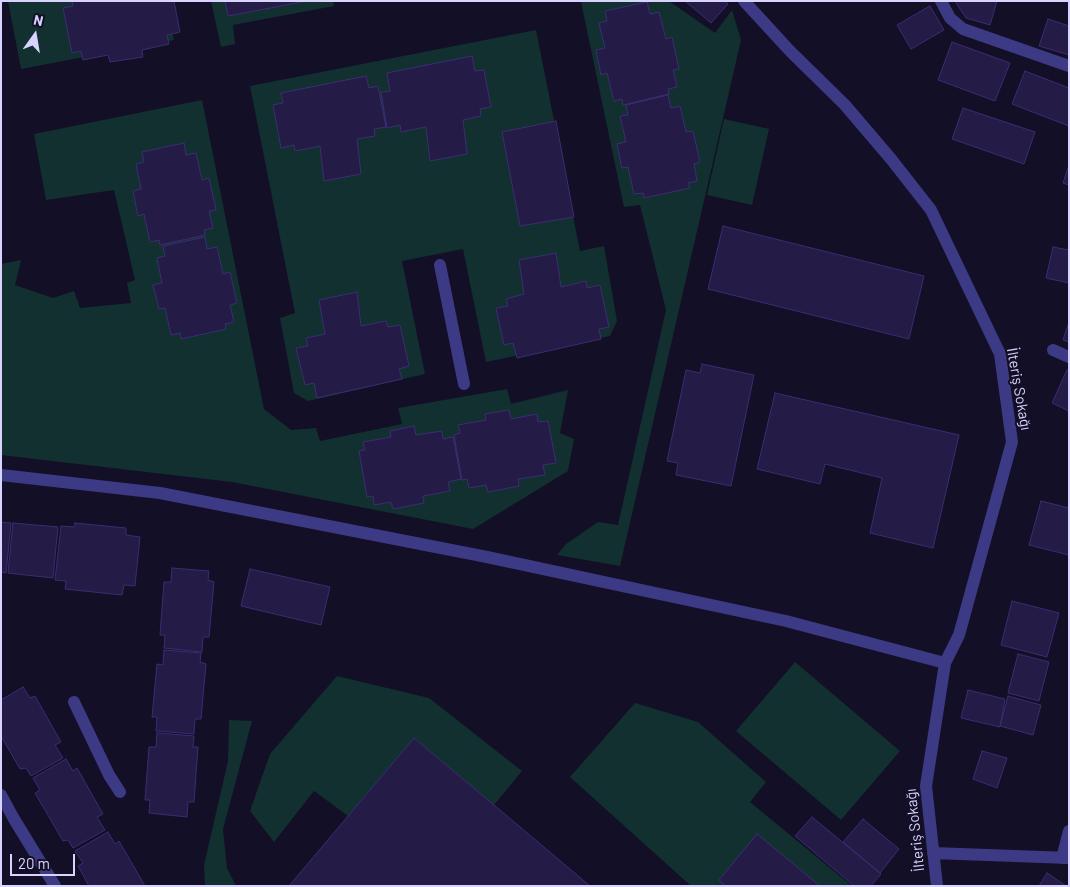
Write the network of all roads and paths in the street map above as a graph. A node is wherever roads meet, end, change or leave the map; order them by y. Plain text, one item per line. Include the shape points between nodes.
1 (744, 1) edge
2 (941, 1) edge
3 (1069, 66) edge
4 (440, 265) dead end
5 (1054, 350) dead end
6 (1069, 357) edge
7 (464, 384) dead end
8 (1, 475) edge
9 (945, 663) junction
10 (74, 702) dead end
11 (120, 792) dead end
12 (1, 795) edge
13 (1069, 831) edge
14 (934, 853) junction
15 (1065, 858) edge
16 (55, 886) edge
17 (937, 886) edge

1 - 9 street, İlteriş Sokağı via 845,105 932,210 1000,354 1012,442 959,635
2 - 3 street via 950,18 963,30
4 - 7 street
5 - 6 street
8 - 9 street via 160,494 487,557 786,621
9 - 14 street, İlteriş Sokağı via 926,786
10 - 11 street
12 - 16 street
13 - 15 street
14 - 15 street
14 - 17 street, İlteriş Sokağı

